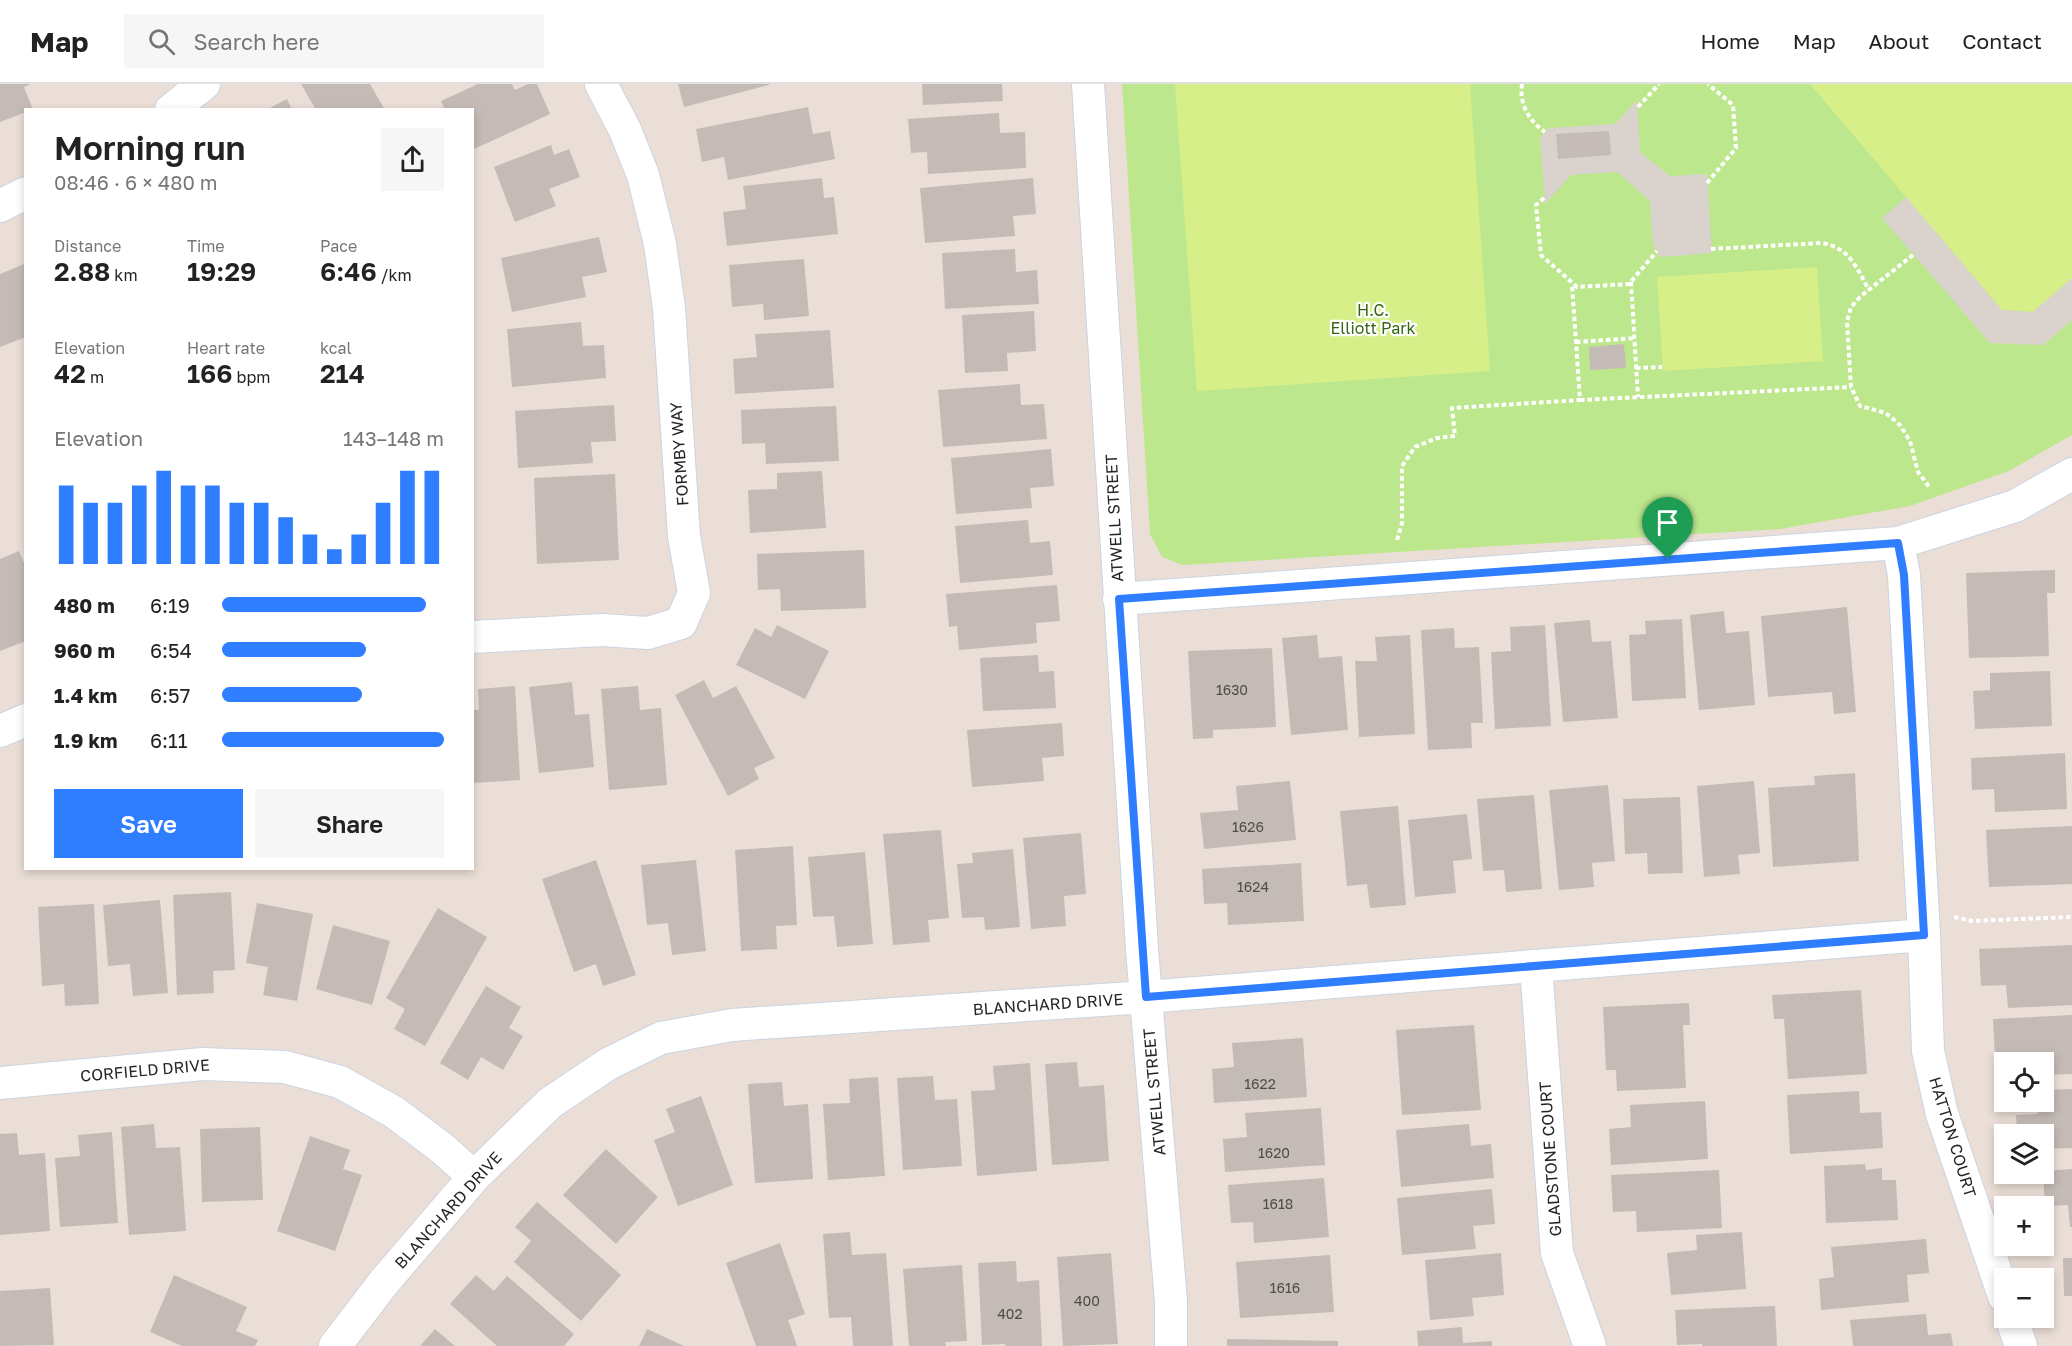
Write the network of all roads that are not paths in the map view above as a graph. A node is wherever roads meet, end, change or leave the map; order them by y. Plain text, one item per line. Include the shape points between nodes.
1 (204, 84) edge
2 (601, 84) edge
3 (1088, 84) edge
4 (174, 108) edge
5 (24, 194) edge
6 (0, 206) edge
7 (2072, 474) edge
8 (1898, 543) junction
9 (1119, 599) junction
10 (474, 637) edge
11 (24, 721) edge
12 (0, 731) edge
13 (1924, 935) junction
14 (1536, 966) junction
15 (1146, 997) junction
16 (0, 1083) edge
17 (474, 1177) junction
18 (1994, 1268) edge
19 (2015, 1328) edge
20 (334, 1346) edge
21 (1171, 1346) edge
22 (1590, 1346) edge
23 (2021, 1346) edge

1 - 4 street
2 - 10 street, FORMBY WAY via 626,130 643,175 660,244 669,308 684,536 694,593 681,623 648,633 602,630
3 - 9 street, ATWELL STREET
5 - 6 street
7 - 8 street via 2015,506
8 - 9 street
8 - 13 street, HATTON COURT via 1904,575
9 - 15 street, ATWELL STREET
11 - 12 street
13 - 14 street, BLANCHARD DRIVE
13 - 18 street, HATTON COURT via 1928,1051 1942,1114
14 - 15 street, BLANCHARD DRIVE
14 - 22 street, GLADSTONE COURT via 1557,1253
15 - 17 street, BLANCHARD DRIVE via 732,1024 661,1038 608,1064 550,1103
15 - 21 street, ATWELL STREET via 1171,1302
16 - 17 street, CORFIELD DRIVE via 203,1064 285,1067 340,1082 394,1112
17 - 20 street, BLANCHARD DRIVE
19 - 23 street

